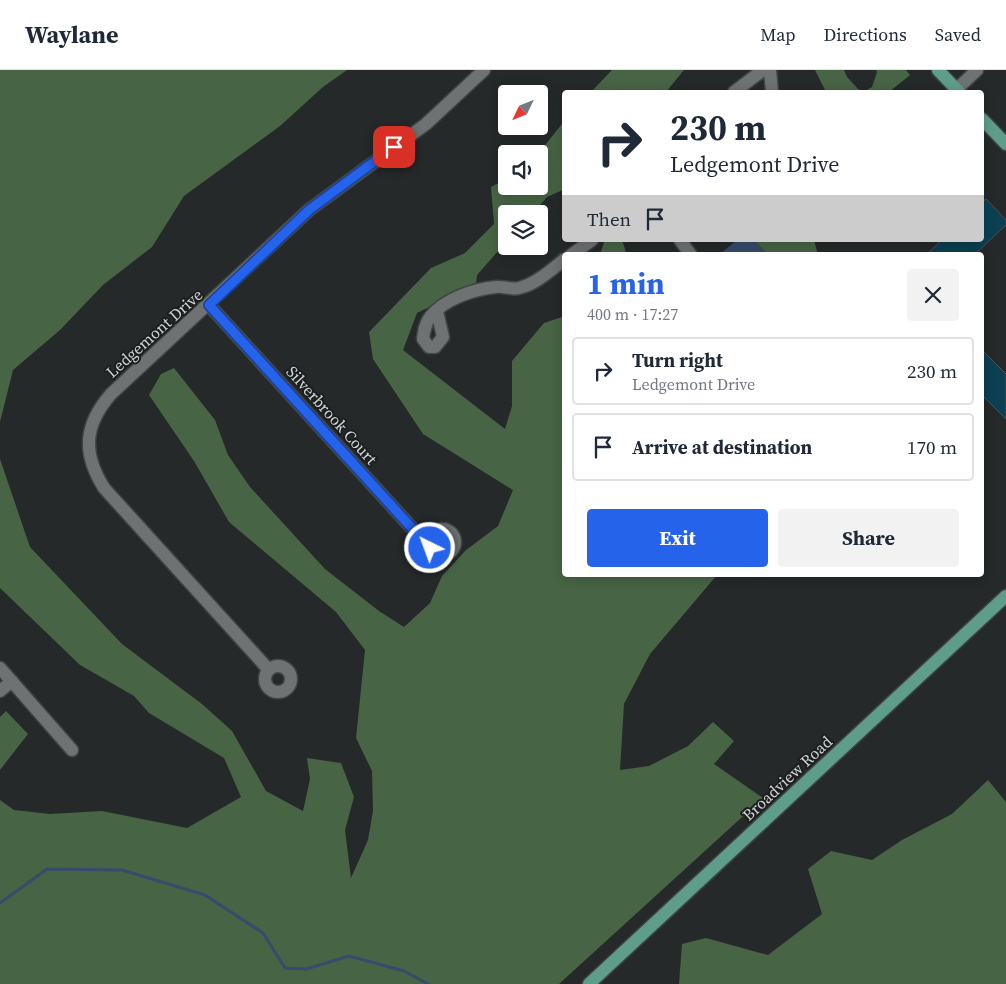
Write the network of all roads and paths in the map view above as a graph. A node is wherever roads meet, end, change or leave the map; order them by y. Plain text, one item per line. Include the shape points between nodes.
1 (484, 70) edge
2 (763, 70) edge
3 (770, 70) edge
4 (938, 70) edge
5 (977, 70) edge
6 (737, 90) edge
7 (772, 90) edge
8 (956, 90) edge
9 (958, 90) edge
10 (984, 120) edge
11 (1006, 144) edge
12 (589, 242) edge
13 (574, 252) edge
14 (562, 261) edge
15 (209, 305) junction
16 (437, 311) dead end
17 (430, 548) dead end
18 (1006, 596) edge
19 (0, 668) edge
20 (269, 670) dead end
21 (12, 681) junction
22 (0, 691) edge
23 (72, 750) dead end
24 (590, 984) edge

1 - 15 street, Ledgemont Drive via 426,124 309,210
2 - 6 street
3 - 7 street
4 - 8 main road
5 - 9 street
10 - 11 main road
12 - 13 street
14 - 16 street via 532,283 517,288 497,286 460,296
15 - 17 street, Silverbrook Court
15 - 20 street, Ledgemont Drive via 100,407 93,419 89,439 91,459 104,488
18 - 24 main road, Broadview Road
19 - 21 street
21 - 22 street
21 - 23 street

